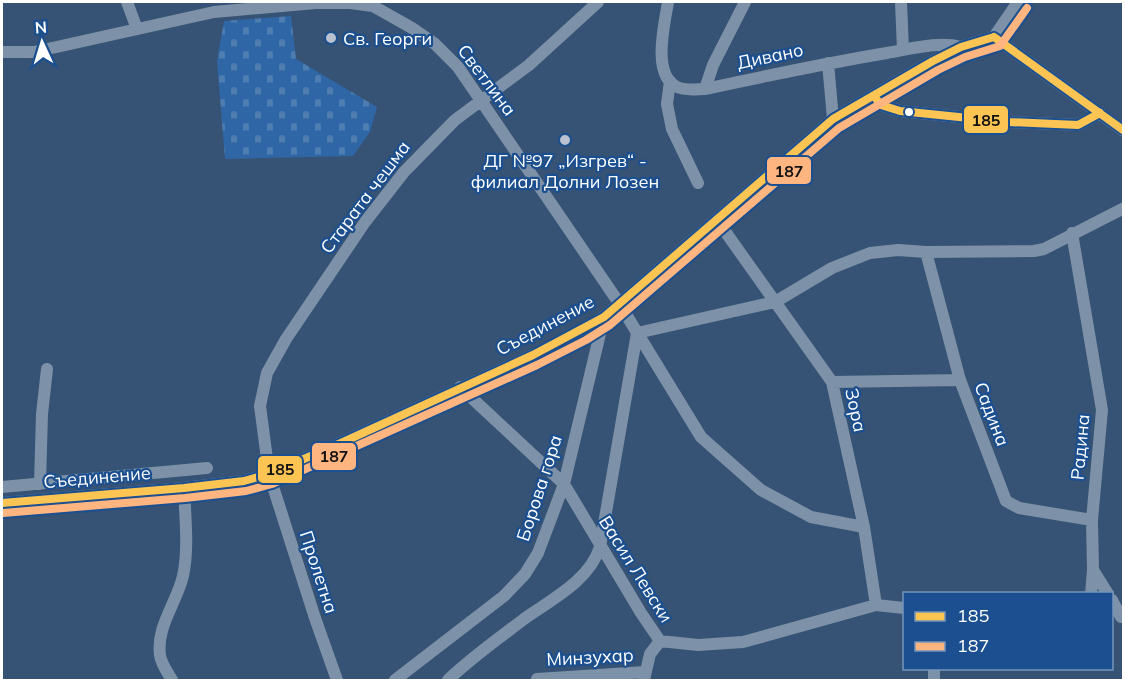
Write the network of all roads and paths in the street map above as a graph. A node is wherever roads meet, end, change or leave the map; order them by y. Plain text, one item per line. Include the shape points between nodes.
1 (127, 2) edge
2 (598, 2) edge
3 (668, 2) edge
4 (745, 2) edge
5 (901, 2) edge
6 (1018, 2) edge
7 (374, 4) edge
8 (137, 29) junction
9 (994, 37) junction
10 (961, 47) junction
11 (903, 50) junction
12 (2, 52) edge
13 (828, 63) junction
14 (670, 81) junction
15 (705, 88) junction
16 (874, 96) junction
17 (483, 101) junction
18 (1100, 113) junction
19 (833, 119) junction
20 (1124, 131) edge
21 (698, 183) dead end
22 (1124, 208) edge
23 (717, 220) junction
24 (1072, 233) junction
25 (926, 252) junction
26 (775, 302) junction
27 (619, 303) junction
28 (604, 317) junction
29 (637, 333) junction
30 (47, 369) dead end
31 (960, 380) junction
32 (832, 382) junction
33 (460, 387) junction
34 (207, 468) dead end
35 (269, 474) junction
36 (40, 484) junction
37 (564, 484) junction
38 (2, 487) edge
39 (184, 488) junction
40 (2, 503) edge
41 (1092, 520) junction
42 (864, 527) junction
43 (600, 547) junction
44 (1094, 570) junction
45 (1091, 592) edge
46 (1107, 592) edge
47 (876, 605) junction
48 (903, 608) edge
49 (660, 641) junction
50 (644, 676) edge
51 (537, 678) dead end
52 (172, 681) edge
53 (337, 681) edge
54 (395, 681) edge
55 (448, 681) edge

1 - 8 street
2 - 17 street, Старата чешма
3 - 14 street via 661,46
4 - 15 street
5 - 11 street
6 - 9 street
7 - 8 street, Светлина via 316,3 214,12
7 - 17 street, Светлина via 435,44
8 - 12 street, Светлина via 34,52
9 - 10 street, Съединение
9 - 18 street
10 - 11 street, Дивано via 949,44
10 - 16 street, Съединение
11 - 13 street, Дивано
13 - 15 street, Дивано
13 - 19 street
14 - 15 street, Дивано via 677,87
14 - 21 street via 667,104 672,129
16 - 18 street via 881,105 900,111 1008,122 1078,125
16 - 19 street, Съединение
17 - 27 street, Светлина
17 - 35 street, Старата чешма via 455,120 404,172 286,339 267,373 260,406
18 - 20 street
19 - 23 street, Съединение
22 - 24 street
23 - 26 street, Зора
23 - 27 street, Съединение
24 - 25 street via 1034,251
24 - 41 street, Радина via 1102,410
25 - 26 street via 870,253 832,268
25 - 31 street, Садина
26 - 29 street
26 - 32 street, Зора
27 - 28 street, Съединение
27 - 29 street, Светлина
28 - 33 street, Съединение via 533,355
28 - 37 street, Борова гора
29 - 42 street, Светлина via 701,437 761,490 811,517
29 - 43 street
30 - 36 street
31 - 32 street
31 - 41 street, Садина via 1006,501 1018,508
32 - 42 street, Зора
33 - 35 street, Съединение
33 - 37 street, Васил Левски
34 - 36 street
35 - 39 street, Съединение
35 - 53 street, Пролетна
36 - 38 street
37 - 43 street, Васил Левски
37 - 54 street, Борова гора via 538,553 525,574 504,596
39 - 40 street, Съединение
39 - 52 street via 183,576 167,616 160,656
41 - 44 street, Радина
42 - 47 street, Зора
43 - 49 street, Васил Левски
43 - 55 street via 596,558 571,586 471,658
44 - 45 street, Радина
44 - 46 street
47 - 48 street, Васил Левски
47 - 49 street, Васил Левски via 743,642 698,645
49 - 50 street via 650,654
50 - 51 street, Минзухар

